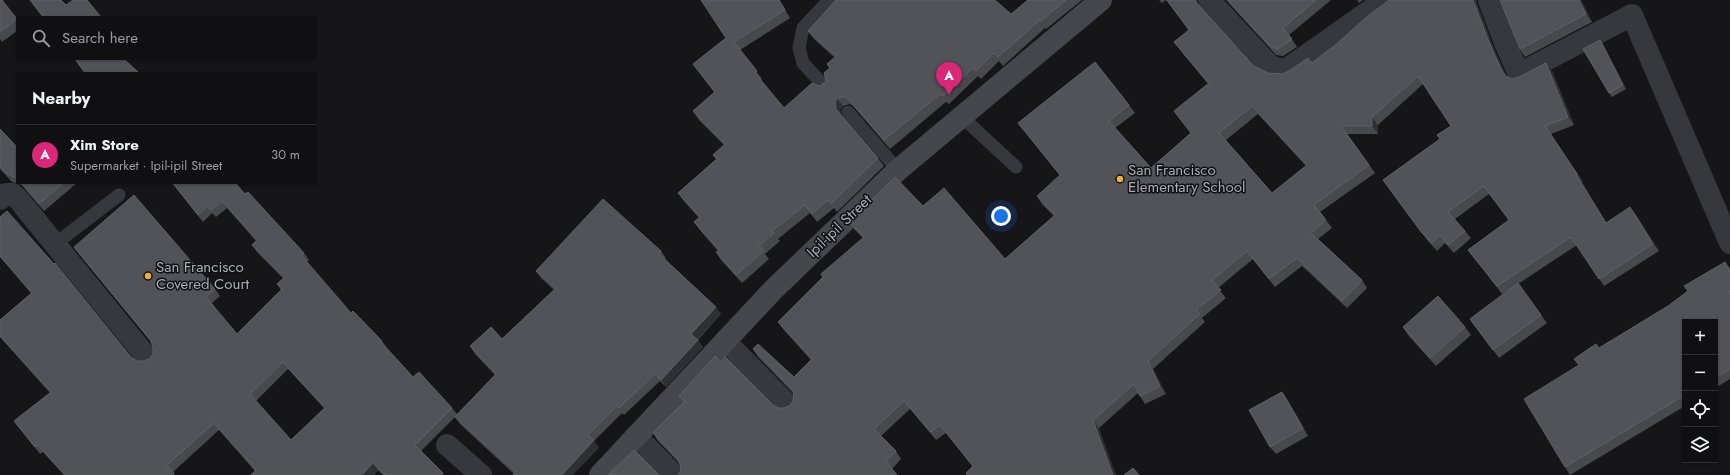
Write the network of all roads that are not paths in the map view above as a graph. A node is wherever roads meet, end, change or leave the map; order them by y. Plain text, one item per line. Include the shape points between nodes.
1 (829, 0) edge
2 (1101, 0) edge
3 (1209, 0) edge
4 (1385, 0) edge
5 (1489, 0) edge
6 (824, 86) edge
7 (848, 112) edge
8 (962, 117) junction
9 (1016, 167) dead end
10 (898, 170) junction
11 (2, 193) edge
12 (120, 194) dead end
13 (1730, 243) edge
14 (55, 244) junction
15 (725, 341) junction
16 (146, 356) dead end
17 (787, 404) dead end
18 (636, 436) junction
19 (447, 445) dead end
20 (481, 475) edge
21 (600, 475) edge
22 (674, 475) edge

1 - 6 lane via 804,28 799,48 803,63
2 - 8 street, Ipil-ipil Street
3 - 4 street via 1269,65 1278,69 1288,69
5 - 13 street via 1519,74 1632,15
7 - 10 lane
8 - 9 lane
8 - 10 street, Ipil-ipil Street
10 - 15 street, Ipil-ipil Street via 774,288
11 - 14 street via 13,194 20,200
12 - 14 lane
14 - 16 street
15 - 17 street
15 - 18 street, Ipil-ipil Street
18 - 21 street, Ipil-ipil Street
18 - 22 street
19 - 20 street

